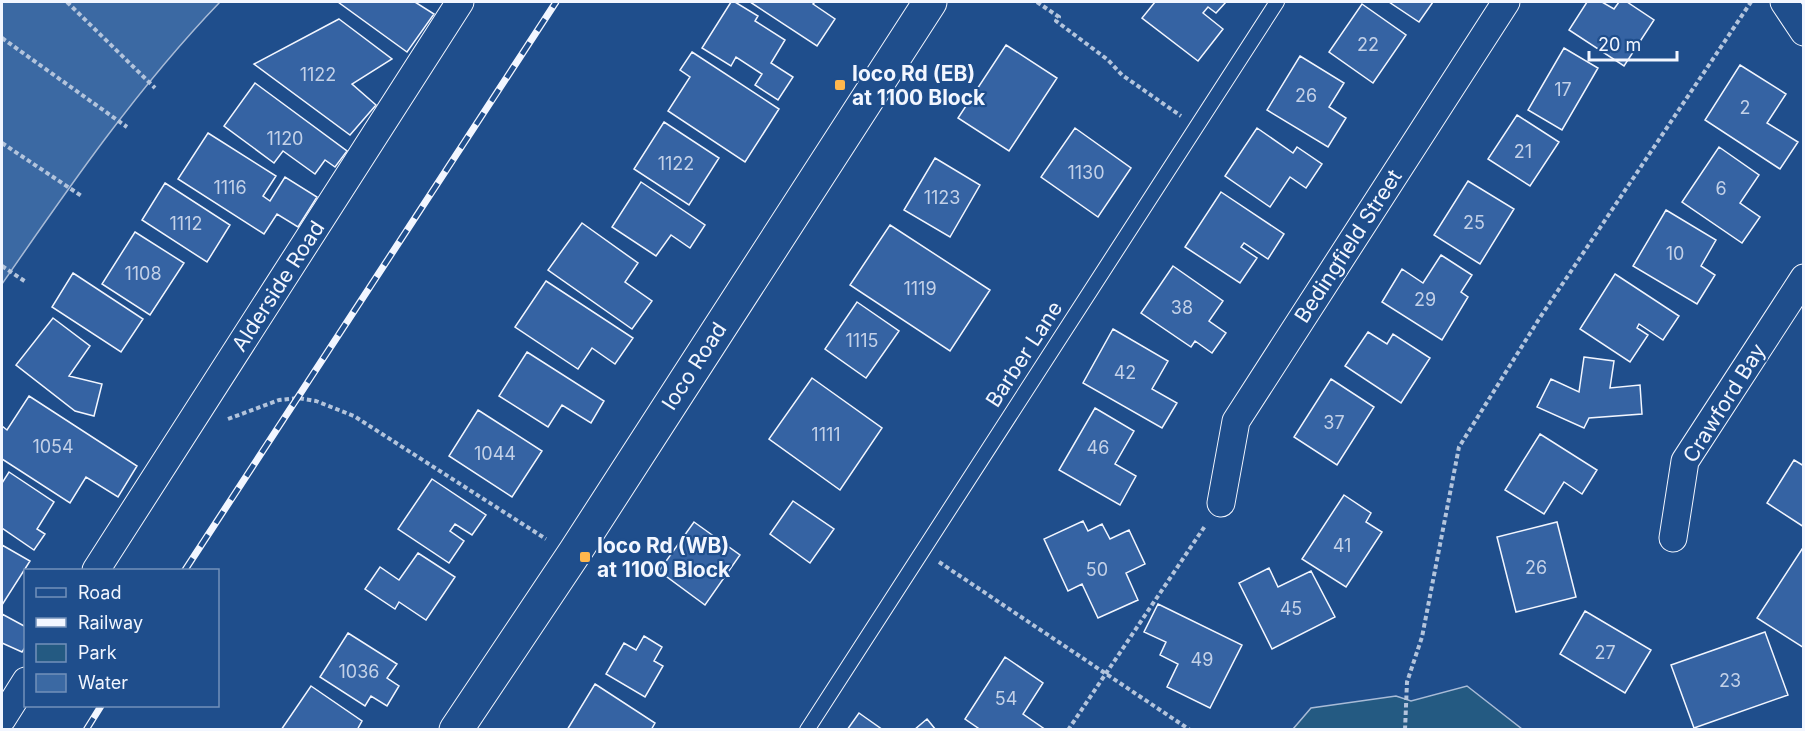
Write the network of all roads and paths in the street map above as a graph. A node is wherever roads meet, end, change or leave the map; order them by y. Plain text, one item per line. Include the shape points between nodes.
1 (67, 2) edge
2 (460, 2) edge
3 (930, 2) edge
4 (1037, 2) edge
5 (1277, 2) edge
6 (1506, 2) edge
7 (1751, 2) edge
8 (1784, 2) edge
9 (1803, 32) edge
10 (2, 38) edge
11 (155, 88) dead end
12 (1158, 101) dead end
13 (126, 128) dead end
14 (2, 143) edge
15 (83, 197) dead end
16 (2, 266) edge
17 (1803, 278) edge
18 (26, 282) dead end
19 (225, 420) dead end
20 (1221, 503) joint
21 (1673, 538) dead end
22 (575, 552) junction
23 (942, 564) dead end
24 (97, 569) edge
25 (1107, 672) junction
26 (24, 684) edge
27 (2, 719) edge
28 (456, 729) edge
29 (807, 729) edge
30 (1068, 729) edge
31 (1190, 729) edge
32 (1405, 729) edge

1 - 11 path
2 - 24 street, Alderside Road
3 - 22 main road, Ioco Road
4 - 12 path
5 - 29 lane, Barber Lane
6 - 20 street, Bedingfield Street via 1236,421
7 - 32 path via 1545,310 1459,447 1422,637 1407,682
8 - 9 street
10 - 13 path
14 - 15 path
16 - 18 path
17 - 21 street, Crawford Bay via 1684,461
19 - 22 path via 279,400 298,398 325,404 354,416 541,537
20 - 25 path
22 - 28 main road, Ioco Road
23 - 25 path
25 - 30 path
25 - 31 path
26 - 27 street

